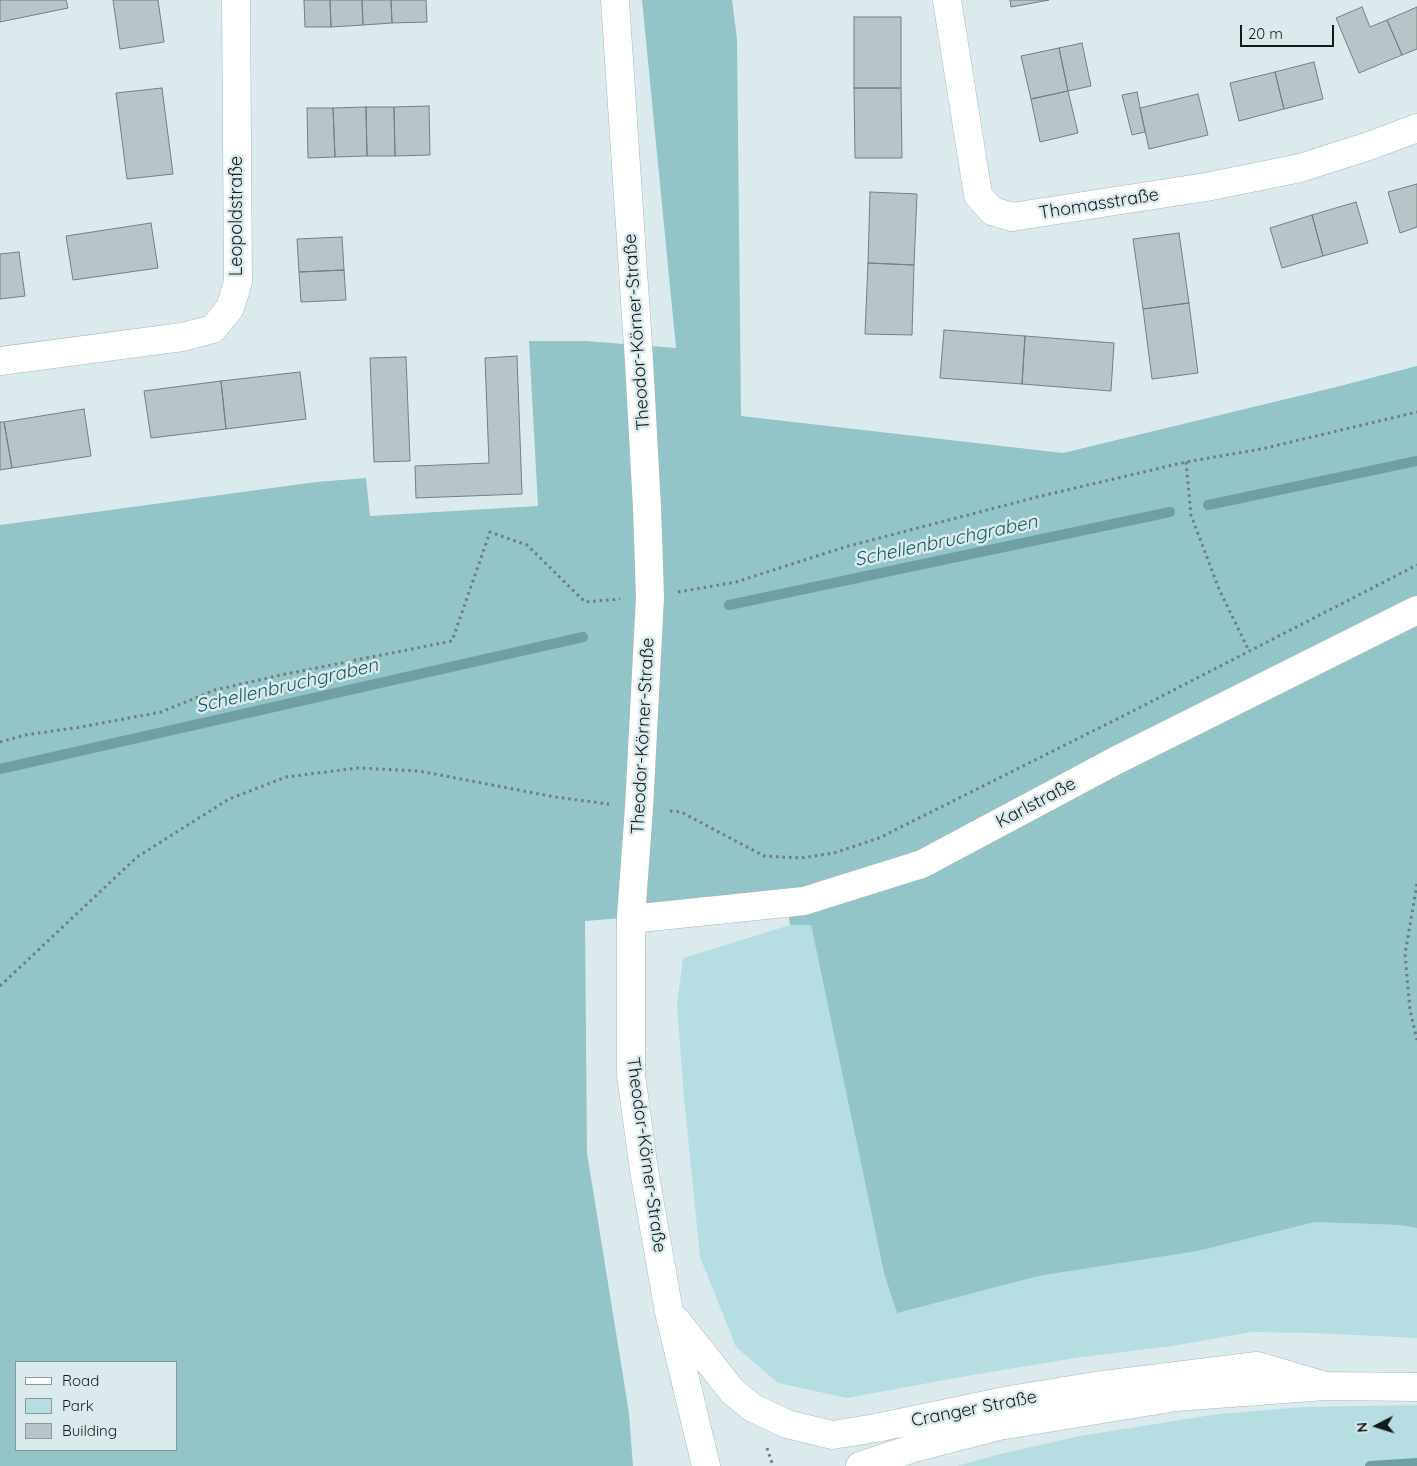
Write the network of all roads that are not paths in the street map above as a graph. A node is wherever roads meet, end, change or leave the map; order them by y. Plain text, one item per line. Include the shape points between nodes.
1 (236, 0) edge
2 (615, 0) edge
3 (948, 0) edge
4 (1417, 128) edge
5 (0, 361) edge
6 (1417, 610) edge
7 (631, 919) junction
8 (669, 1312) junction
9 (1325, 1386) junction
10 (1417, 1387) edge
11 (706, 1466) edge
12 (860, 1466) edge

1 - 5 main road, Leopoldstraße via 238,282 230,308 213,328 182,338
2 - 7 main road, Theodor-Körner-Straße via 640,371 650,597
3 - 4 main road, Thomasstraße via 978,195 992,211 1012,217 1206,188 1300,168
6 - 7 main road, Karlstraße via 1115,760 922,864 804,901
7 - 8 main road, Theodor-Körner-Straße via 631,1075
8 - 9 main road, Cranger Straße via 733,1392 753,1408 787,1424 832,1435 1076,1389 1256,1366
8 - 11 main road, Theodor-Körner-Straße
9 - 10 main road, Cranger Straße
9 - 12 main road, Cranger Straße via 1176,1397 999,1426

